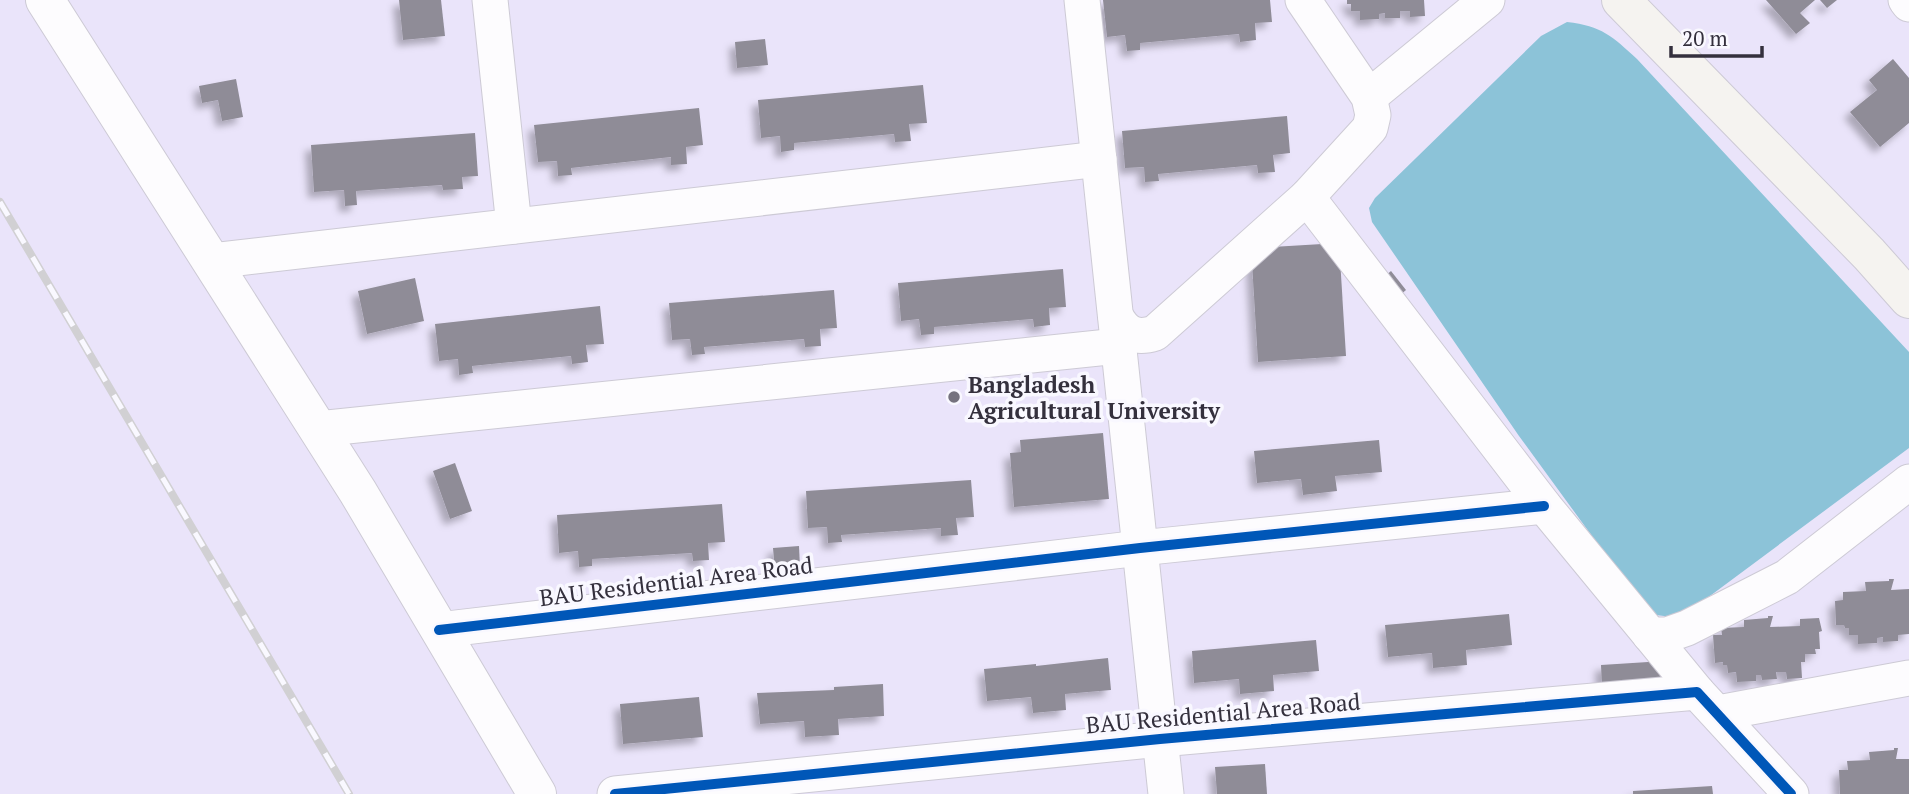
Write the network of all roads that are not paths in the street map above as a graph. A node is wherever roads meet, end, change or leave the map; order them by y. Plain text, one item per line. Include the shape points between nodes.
1 (45, 0) edge
2 (490, 0) edge
3 (1082, 0) edge
4 (1303, 0) edge
5 (1486, 0) edge
6 (1621, 0) edge
7 (1369, 97) junction
8 (1099, 159) junction
9 (1307, 197) junction
10 (514, 226) junction
11 (212, 261) junction
12 (1909, 299) edge
13 (1117, 332) junction
14 (318, 429) junction
15 (1909, 482) edge
16 (1544, 506) junction
17 (1140, 548) junction
18 (439, 630) junction
19 (1650, 635) junction
20 (1909, 678) edge
21 (1707, 703) junction
22 (1160, 739) junction
23 (537, 794) edge
24 (615, 794) edge
25 (1166, 794) edge
26 (1791, 794) edge

1 - 11 street
2 - 10 street
3 - 8 street, BAU Residential Area Road
4 - 7 street
5 - 7 street
6 - 12 main road
7 - 9 street via 1370,128
8 - 10 street
8 - 13 street, BAU Residential Area Road
9 - 13 street via 1155,333 1141,338 1122,328
9 - 16 street
10 - 11 street
11 - 14 street
13 - 14 street
13 - 17 street, BAU Residential Area Road
14 - 18 street
15 - 19 street via 1787,577 1687,628
16 - 17 street, BAU Residential Area Road
16 - 19 street
17 - 18 street, BAU Residential Area Road
17 - 22 street, BAU Residential Area Road
18 - 23 street
19 - 21 street
20 - 21 street, BAU Residential Area Road
21 - 22 street, BAU Residential Area Road
21 - 26 street
22 - 24 street, BAU Residential Area Road
22 - 25 street, BAU Residential Area Road

